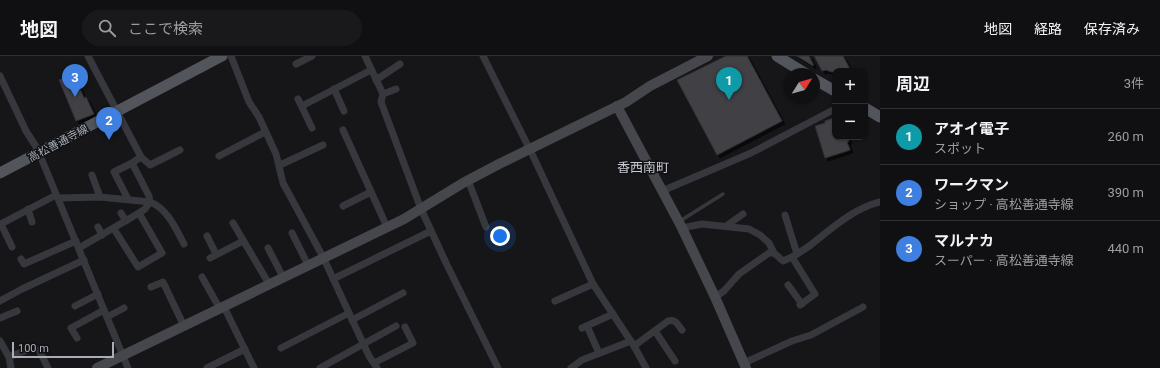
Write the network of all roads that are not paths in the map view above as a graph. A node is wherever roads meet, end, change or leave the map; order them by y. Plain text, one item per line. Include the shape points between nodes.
1 (88, 56) edge
2 (222, 56) edge
3 (231, 56) edge
4 (312, 56) edge
5 (365, 56) edge
6 (483, 56) edge
7 (708, 56) edge
8 (777, 56) edge
9 (296, 64) dead end
10 (400, 64) dead end
11 (796, 68) edge
12 (371, 70) junction
13 (376, 80) junction
14 (1, 81) edge
15 (820, 82) edge
16 (334, 89) junction
17 (396, 89) dead end
18 (832, 89) edge
19 (382, 94) junction
20 (617, 106) junction
21 (868, 110) edge
22 (117, 111) junction
23 (344, 111) dead end
24 (832, 111) edge
25 (880, 117) edge
26 (312, 128) dead end
27 (343, 130) dead end
28 (265, 132) junction
29 (324, 145) dead end
30 (529, 149) junction
31 (180, 150) dead end
32 (40, 152) junction
33 (219, 156) dead end
34 (141, 157) junction
35 (132, 163) junction
36 (280, 165) junction
37 (0, 173) edge
38 (92, 175) dead end
39 (468, 180) junction
40 (371, 192) junction
41 (662, 192) junction
42 (723, 194) dead end
43 (57, 196) junction
44 (100, 196) junction
45 (128, 199) junction
46 (150, 202) junction
47 (880, 202) edge
48 (343, 206) dead end
49 (28, 209) junction
50 (421, 209) junction
51 (121, 213) dead end
52 (139, 214) junction
53 (743, 214) dead end
54 (785, 215) dead end
55 (126, 221) junction
56 (32, 222) dead end
57 (233, 223) dead end
58 (0, 224) edge
59 (680, 225) junction
60 (726, 226) junction
61 (98, 227) dead end
62 (387, 227) junction
63 (486, 227) dead end
64 (114, 229) junction
65 (431, 231) junction
66 (292, 233) dead end
67 (102, 235) junction
68 (207, 236) dead end
69 (76, 241) junction
70 (243, 241) junction
71 (184, 244) dead end
72 (12, 247) dead end
73 (79, 248) junction
74 (268, 248) dead end
75 (774, 253) junction
76 (795, 256) junction
77 (323, 257) junction
78 (21, 259) dead end
79 (84, 260) junction
80 (308, 265) junction
81 (202, 277) dead end
82 (283, 277) junction
83 (333, 279) junction
84 (269, 284) junction
85 (593, 284) junction
86 (788, 285) dead end
87 (151, 288) dead end
88 (403, 293) dead end
89 (98, 294) junction
90 (715, 297) junction
91 (0, 301) edge
92 (555, 301) dead end
93 (75, 306) dead end
94 (863, 307) dead end
95 (124, 308) dead end
96 (222, 308) junction
97 (17, 311) dead end
98 (106, 313) junction
99 (612, 314) junction
100 (350, 316) junction
101 (0, 318) edge
102 (184, 326) junction
103 (396, 326) dead end
104 (405, 327) dead end
105 (682, 330) dead end
106 (655, 331) junction
107 (76, 338) dead end
108 (0, 341) edge
109 (364, 343) junction
110 (633, 343) junction
111 (282, 348) dead end
112 (245, 349) junction
113 (27, 350) dead end
114 (39, 350) dead end
115 (599, 353) junction
116 (124, 355) junction
117 (9, 357) junction
118 (675, 361) dead end
119 (745, 365) edge
120 (376, 366) edge
121 (11, 368) edge
122 (48, 368) edge
123 (97, 368) edge
124 (128, 368) edge
125 (207, 368) edge
126 (254, 368) edge
127 (320, 368) edge
128 (498, 368) edge
129 (571, 368) edge
130 (646, 368) edge

1 - 22 street
2 - 22 main road, 高松善通寺線
3 - 28 street via 249,102
4 - 9 street
5 - 12 street
6 - 30 street
7 - 20 street
8 - 11 main road
10 - 13 street
12 - 13 street
12 - 16 street via 357,81
13 - 19 street
14 - 32 street via 26,131
15 - 18 main road
16 - 23 street
16 - 26 street via 300,103
17 - 19 street
19 - 50 street via 381,102
20 - 30 street
20 - 41 street
21 - 25 main road
22 - 32 main road, 高松善通寺線
22 - 34 street
24 - 41 street via 751,153
27 - 40 street
28 - 33 street
28 - 36 street
29 - 36 street
30 - 39 street
30 - 85 street
31 - 34 street via 150,165
32 - 37 main road, 高松善通寺線
32 - 43 street
34 - 35 street
35 - 45 street via 114,172
35 - 46 street
36 - 77 street via 283,183
38 - 44 street
39 - 50 street
39 - 63 street
40 - 48 street
40 - 62 street
41 - 59 street
42 - 59 lane
43 - 44 street
43 - 49 street
43 - 69 street
44 - 45 street
45 - 46 street
46 - 52 street
46 - 71 street via 158,205
47 - 76 street via 832,227
49 - 56 street
49 - 58 street
50 - 62 street
50 - 65 street
51 - 55 street
52 - 55 street
52 - 64 street via 162,253 138,267
53 - 60 street
54 - 76 street
55 - 64 street
57 - 70 street
58 - 72 street
59 - 60 street
59 - 90 street
60 - 75 street via 749,229 760,235 769,243
61 - 67 street
62 - 77 street
64 - 67 street
65 - 83 street
65 - 128 street
66 - 80 street
67 - 73 street
68 - 70 street via 213,256
69 - 73 street
69 - 78 street via 44,252 24,264
70 - 84 street
73 - 79 street
74 - 82 street
75 - 76 street via 783,261
75 - 90 street via 769,253 739,274
76 - 86 street via 815,294 801,304
77 - 80 street
77 - 83 street
79 - 89 street
79 - 91 street via 22,288
80 - 82 street
81 - 96 street
82 - 84 street
83 - 100 street
84 - 96 street
85 - 92 street
85 - 99 street
87 - 102 street via 163,282
88 - 100 street
89 - 93 street
89 - 98 street
90 - 119 street
94 - 119 street via 811,335 792,341
95 - 98 street
96 - 102 street
96 - 112 street
97 - 101 street
98 - 107 street via 71,328
98 - 116 street
99 - 110 street
99 - 115 street via 584,327
100 - 109 street
100 - 111 street
102 - 116 street
103 - 109 street
104 - 120 street via 413,343
105 - 106 street via 672,320
106 - 110 street
106 - 118 street
108 - 117 street
109 - 120 street
109 - 127 street
110 - 115 street
110 - 130 street
112 - 125 street
112 - 126 street
113 - 117 street
114 - 122 street
115 - 129 street
116 - 123 street
116 - 124 street
117 - 121 street

